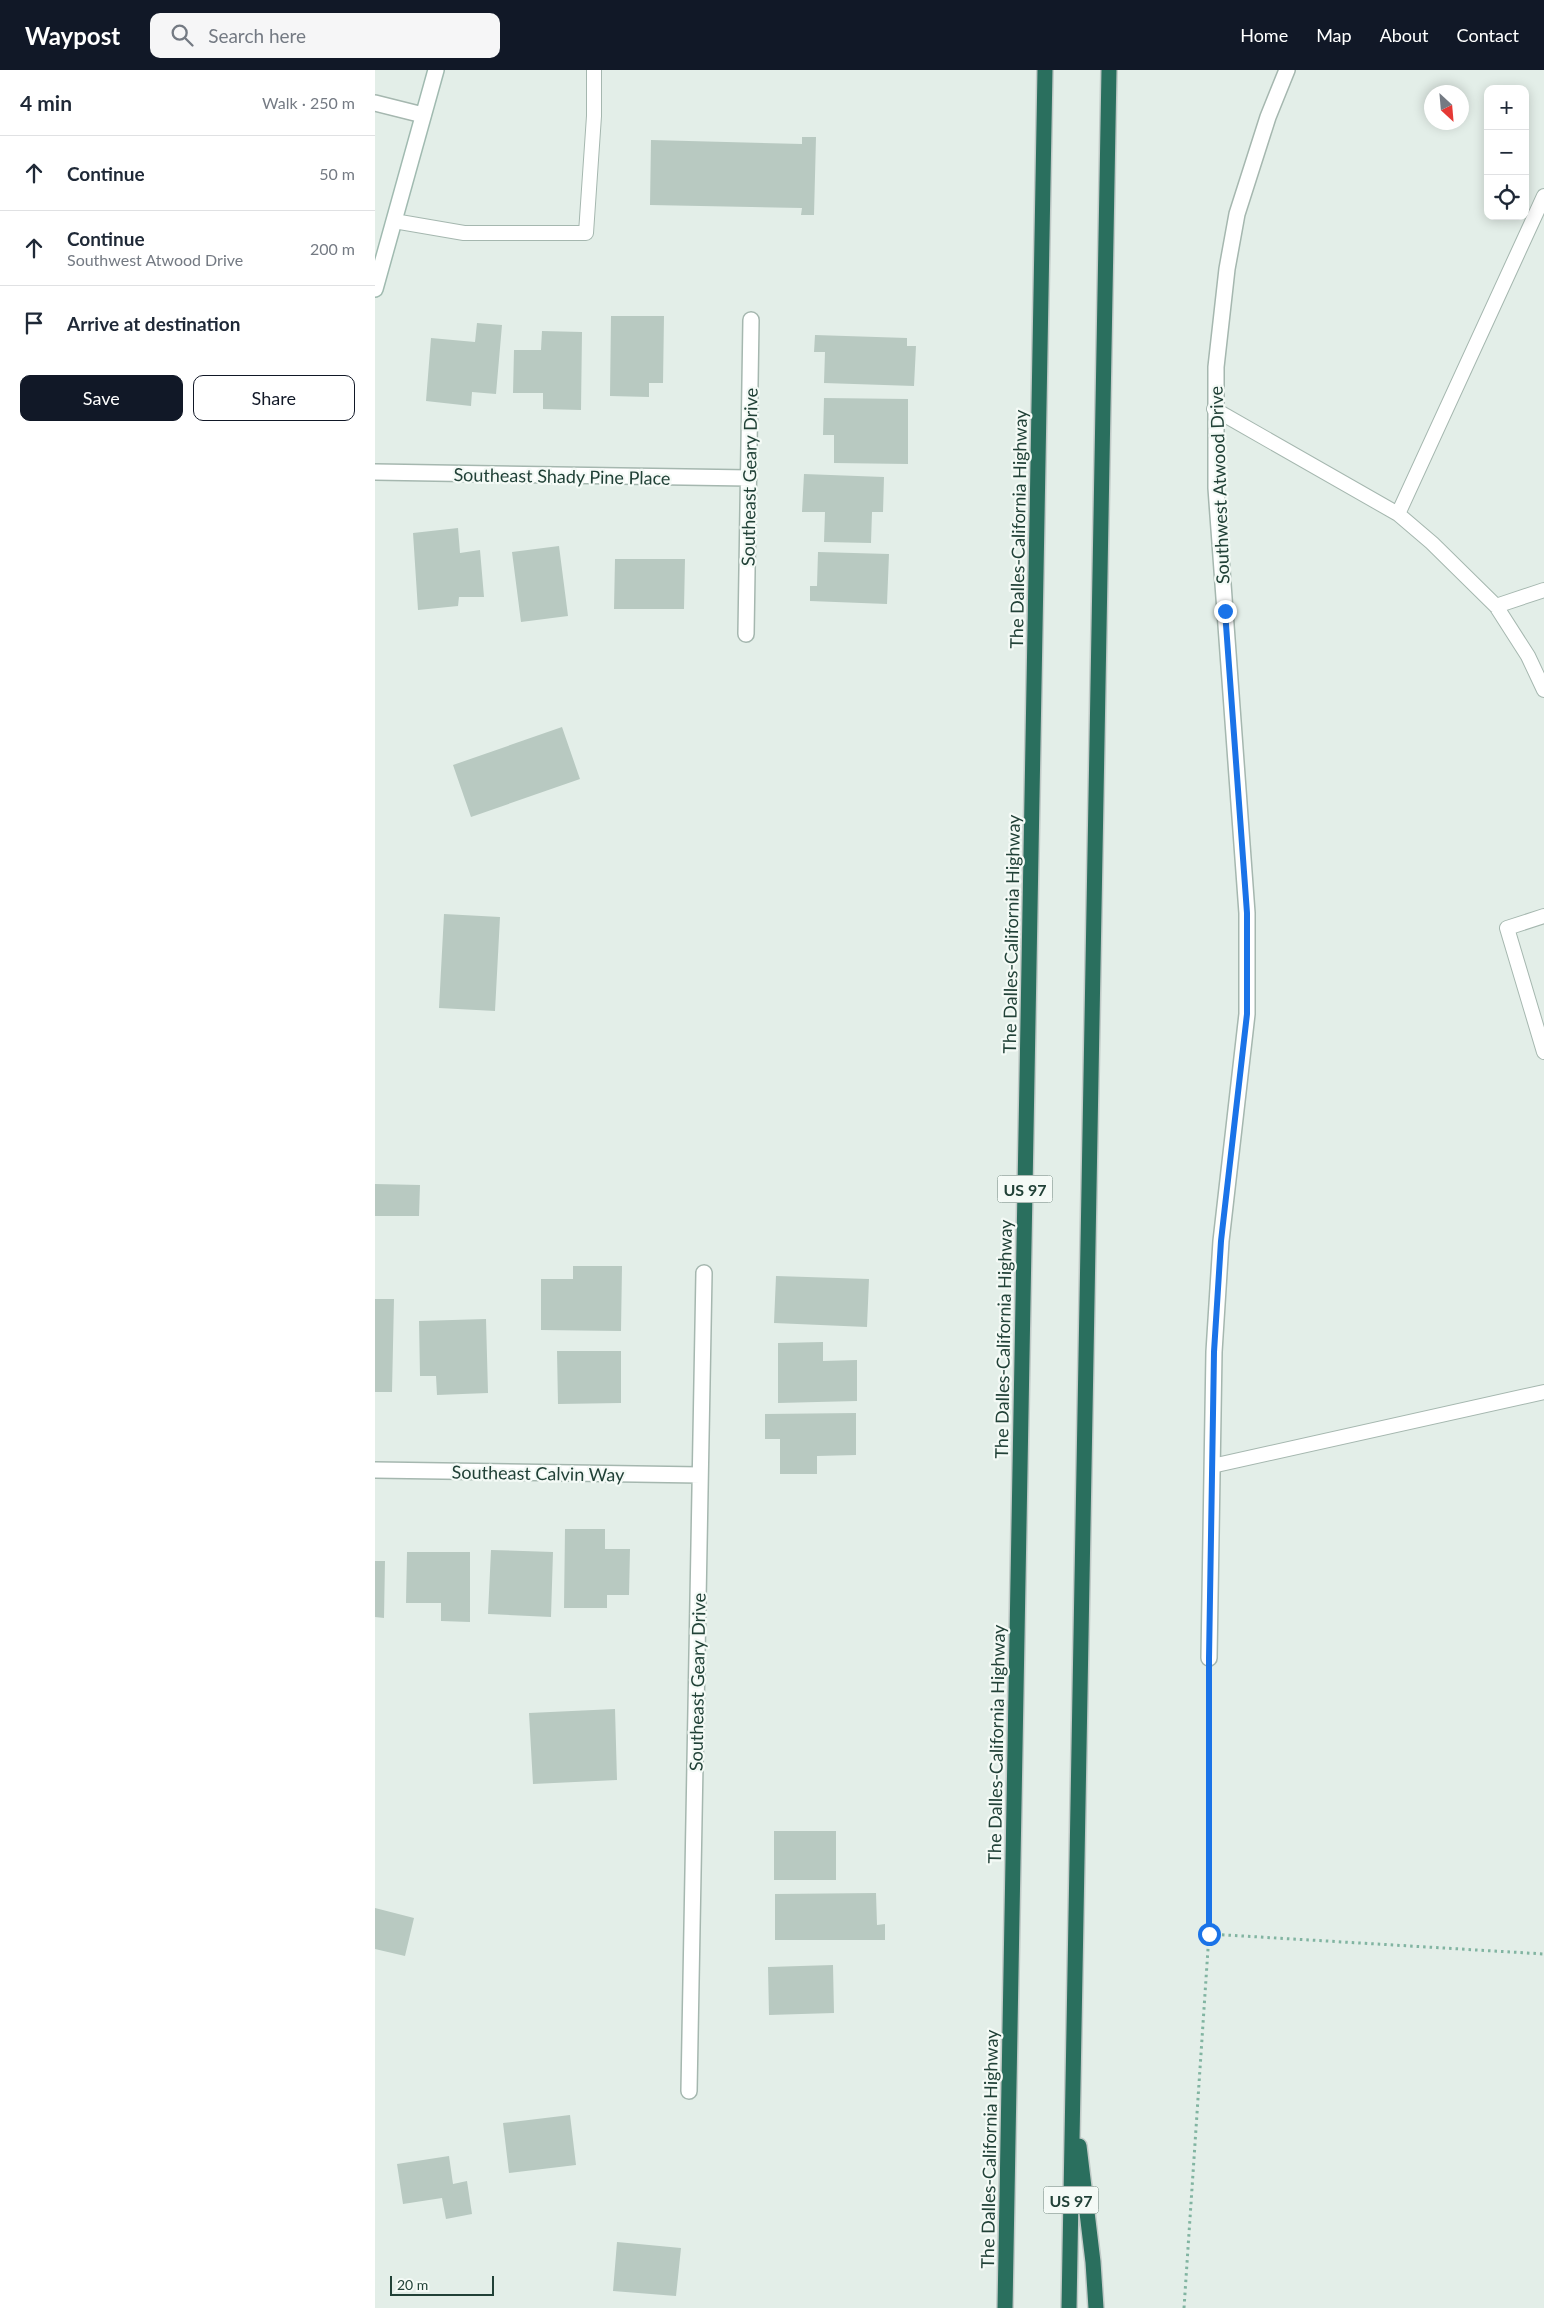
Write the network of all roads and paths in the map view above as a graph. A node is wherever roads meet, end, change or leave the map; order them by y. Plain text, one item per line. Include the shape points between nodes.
1 (594, 70) edge
2 (1045, 70) edge
3 (1109, 70) edge
4 (1287, 70) edge
5 (433, 71) edge
6 (375, 103) edge
7 (423, 116) junction
8 (1544, 196) edge
9 (394, 221) junction
10 (375, 290) edge
11 (751, 320) dead end
12 (1214, 409) junction
13 (375, 472) edge
14 (749, 478) junction
15 (1398, 514) junction
16 (1544, 590) edge
17 (1496, 606) junction
18 (746, 634) dead end
19 (1544, 690) edge
20 (1544, 916) edge
21 (1544, 1052) edge
22 (704, 1273) dead end
23 (1544, 1392) edge
24 (1212, 1466) junction
25 (375, 1470) edge
26 (700, 1475) junction
27 (1209, 1658) joint
28 (1209, 1934) junction
29 (1544, 1954) edge
30 (689, 2091) dead end
31 (1073, 2093) junction
32 (1005, 2308) edge
33 (1069, 2308) edge
34 (1096, 2308) edge
35 (1184, 2308) edge

1 - 9 lane via 586,233 464,233
2 - 32 highway, The Dalles-California Highway / US 97
3 - 31 highway, US 97
4 - 12 street, Southwest Atwood Drive via 1268,117 1237,214 1220,324
5 - 7 street
6 - 7 street
7 - 9 street
8 - 15 lane
9 - 10 street
11 - 14 street, Southeast Geary Drive
12 - 15 lane
12 - 24 street, Southwest Atwood Drive via 1215,488 1247,913 1247,1014 1221,1241 1214,1352
13 - 14 street, Southeast Shady Pine Place
14 - 18 street, Southeast Geary Drive
15 - 17 lane
16 - 17 lane
17 - 19 lane via 1528,656
20 - 21 lane via 1507,928
22 - 26 street, Southeast Geary Drive
23 - 24 lane
24 - 27 street, Southwest Atwood Drive
25 - 26 street, Southeast Calvin Way
26 - 30 street, Southeast Geary Drive
27 - 28 path
28 - 29 path
28 - 35 path
31 - 33 highway, US 97
31 - 34 highway

